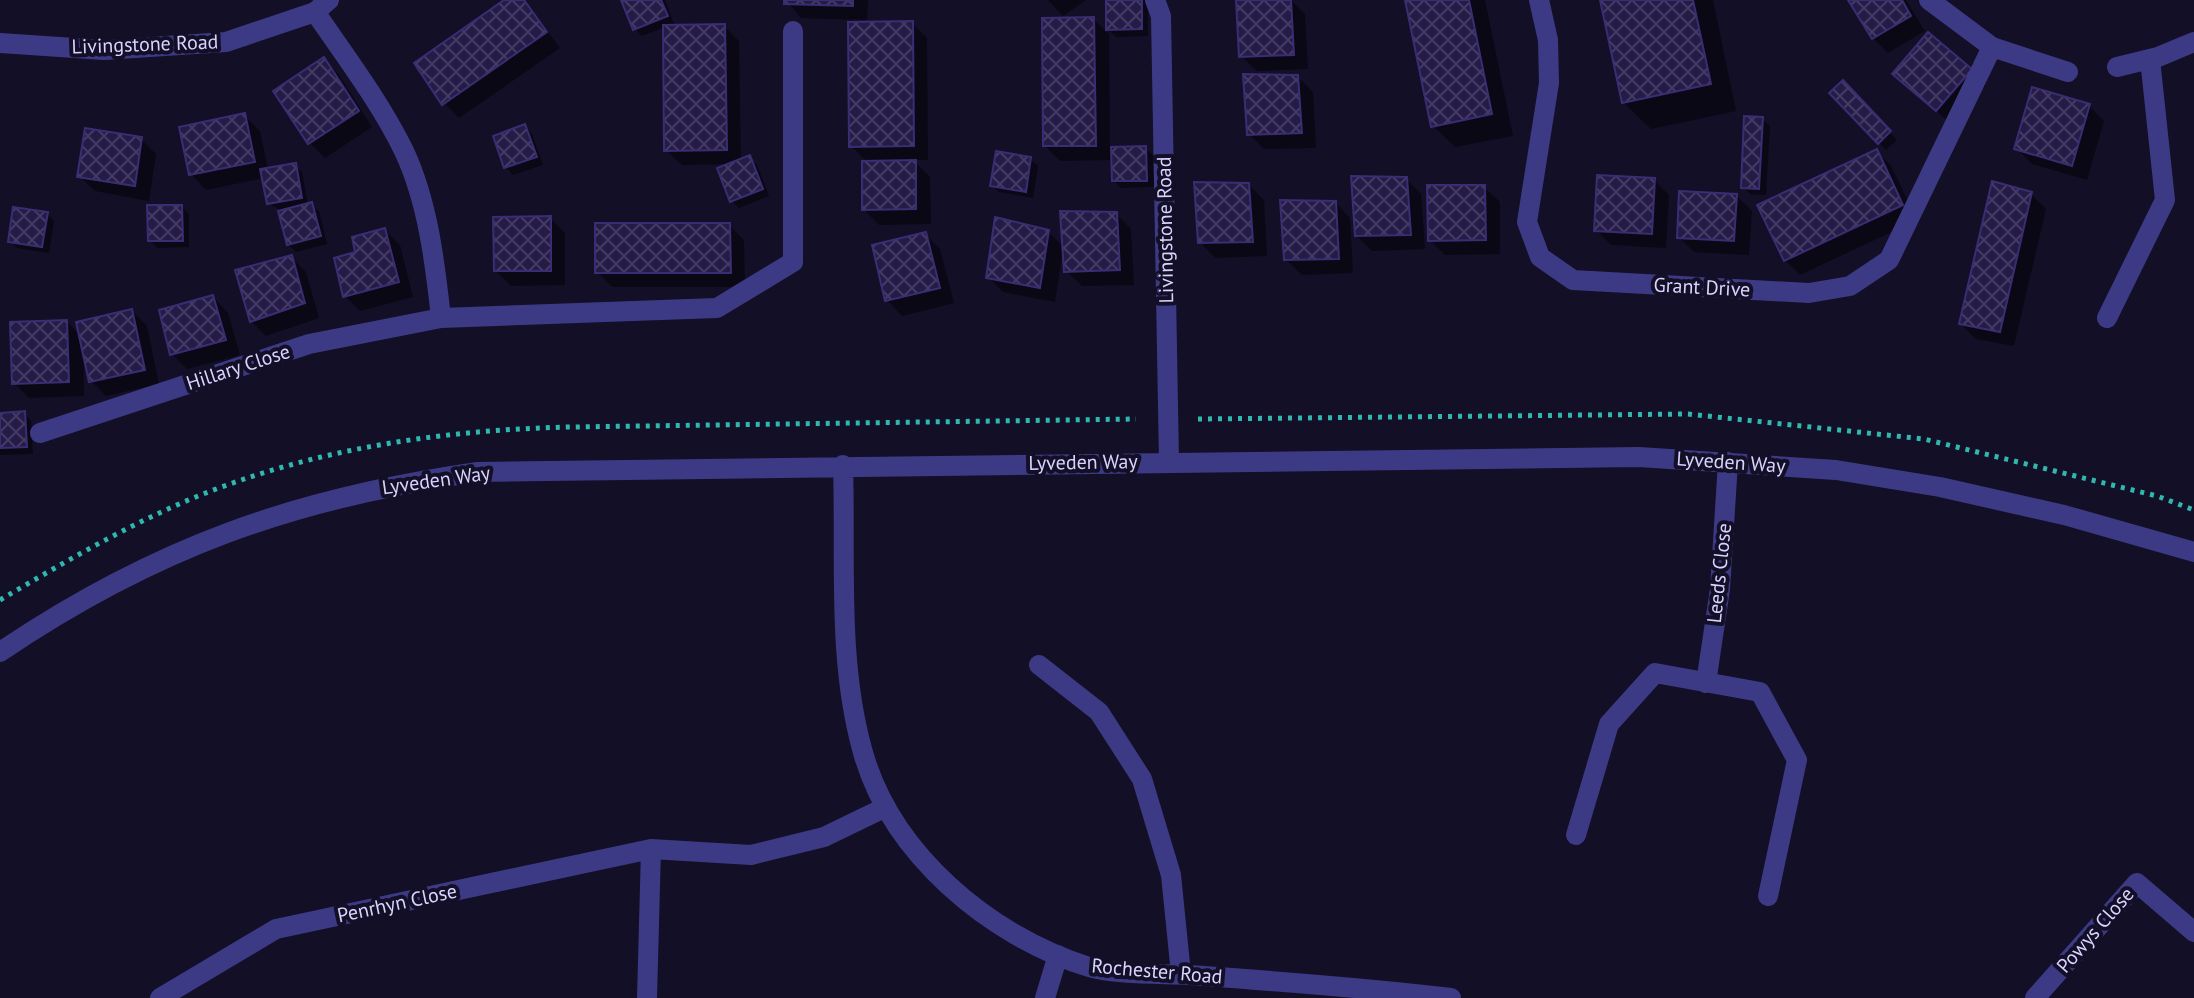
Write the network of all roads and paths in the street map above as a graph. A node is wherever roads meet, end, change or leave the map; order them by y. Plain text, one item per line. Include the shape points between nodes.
1 (1155, 0) edge
2 (1539, 0) edge
3 (1929, 0) edge
4 (322, 6) edge
5 (793, 31) dead end
6 (2194, 42) edge
7 (0, 43) edge
8 (1992, 47) junction
9 (2150, 59) junction
10 (2117, 67) dead end
11 (2068, 72) dead end
12 (441, 318) junction
13 (2107, 318) dead end
14 (40, 433) dead end
15 (1169, 461) junction
16 (1728, 462) junction
17 (843, 465) junction
18 (2194, 552) edge
19 (0, 652) edge
20 (1039, 665) dead end
21 (1706, 683) junction
22 (886, 807) junction
23 (1576, 835) dead end
24 (651, 849) junction
25 (1768, 896) dead end
26 (2194, 932) edge
27 (1058, 955) junction
28 (1181, 974) junction
29 (1354, 992) edge
30 (160, 998) edge
31 (647, 998) edge
32 (1045, 998) edge
33 (1451, 998) edge
34 (2035, 998) edge

1 - 15 street, Livingstone Road via 1161,16
2 - 8 street, Grant Drive via 1548,40 1549,83 1527,222 1540,257 1573,280 1809,293 1850,286 1889,260
3 - 8 street
4 - 7 street, Livingstone Road via 226,42 104,50
4 - 12 street via 405,153 422,201
5 - 12 street, Hillary Close via 793,262 717,308
6 - 9 street
8 - 11 street
9 - 10 street
9 - 13 street via 2165,200
12 - 14 street, Hillary Close via 309,344
15 - 16 street, Lyveden Way via 1639,457
15 - 17 street, Lyveden Way
16 - 18 street, Lyveden Way via 1836,470 1940,487
16 - 21 street, Leeds Close via 1720,589
17 - 19 street, Lyveden Way via 478,472 376,488 180,549 105,585
17 - 22 street, Rochester Road via 851,694 862,749
20 - 28 street via 1099,712 1142,779 1171,875
21 - 23 street via 1655,673 1609,724
21 - 25 street via 1760,692 1797,760
22 - 24 street, Penrhyn Close via 824,837 751,855
22 - 27 street, Rochester Road via 951,888 1027,943
24 - 30 street, Penrhyn Close via 276,929
24 - 31 street
26 - 34 street, Powys Close via 2137,883
27 - 28 street, Rochester Road via 1092,968
27 - 32 street
28 - 29 street, Rochester Road
29 - 33 street, Rochester Road

